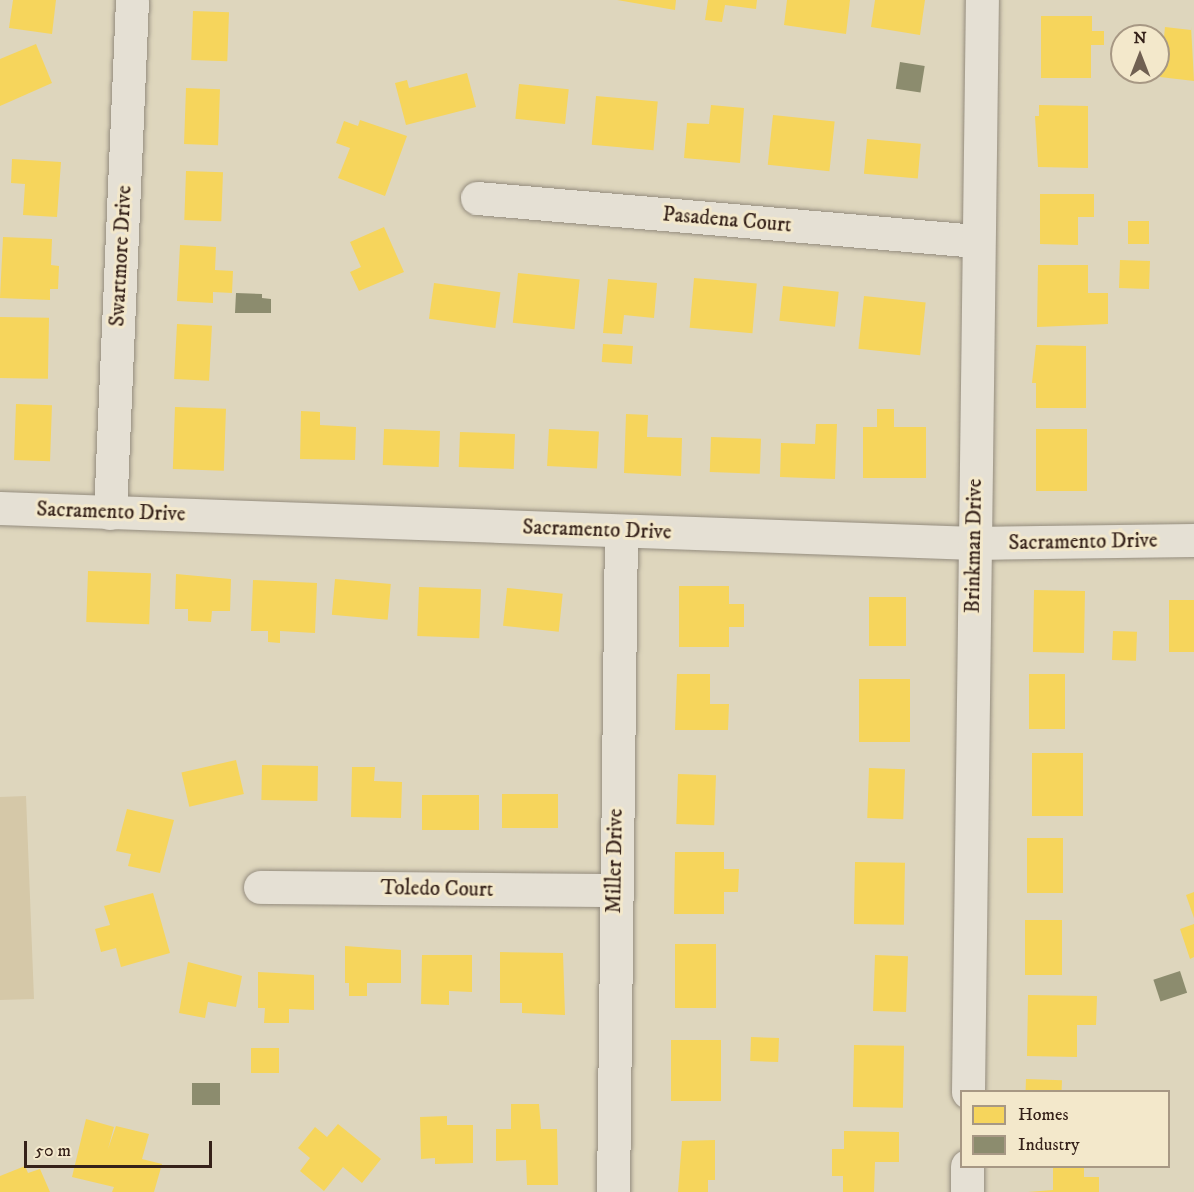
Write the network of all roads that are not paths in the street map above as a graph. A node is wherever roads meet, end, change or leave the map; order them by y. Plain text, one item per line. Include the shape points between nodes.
1 (132, 0) edge
2 (982, 0) edge
3 (477, 198) dead end
4 (977, 241) junction
5 (0, 508) edge
6 (110, 513) junction
7 (621, 531) junction
8 (1194, 540) edge
9 (974, 543) junction
10 (260, 887) dead end
11 (614, 890) junction
12 (968, 1090) edge
13 (967, 1168) edge
14 (613, 1192) edge
15 (967, 1192) edge

1 - 6 street, Swartmore Drive
2 - 4 street, Brinkman Drive
3 - 4 street, Pasadena Court
4 - 9 street, Brinkman Drive
5 - 6 street, Sacramento Drive
6 - 7 street, Sacramento Drive
7 - 9 street, Sacramento Drive
7 - 11 street, Miller Drive
8 - 9 street, Sacramento Drive
9 - 12 street, Brinkman Drive
10 - 11 street, Toledo Court
11 - 14 street, Miller Drive
13 - 15 street

